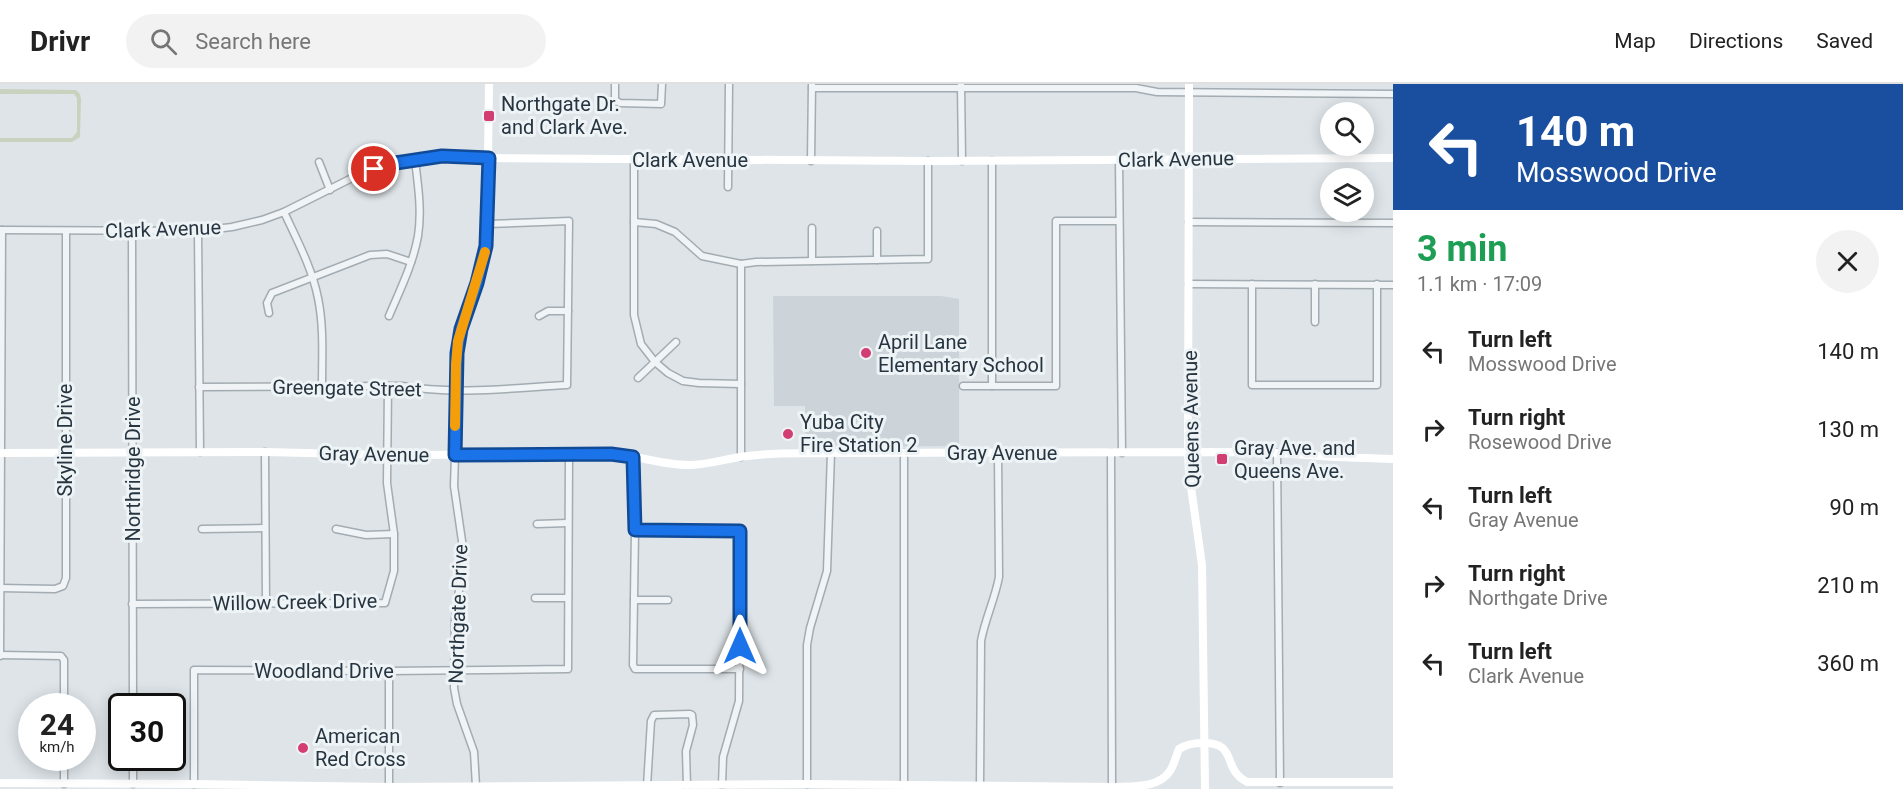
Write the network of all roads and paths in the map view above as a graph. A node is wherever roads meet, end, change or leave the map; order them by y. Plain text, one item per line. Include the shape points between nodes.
1 (489, 84) edge
2 (615, 84) edge
3 (662, 84) edge
4 (729, 84) edge
5 (812, 86) edge
6 (961, 86) edge
7 (1036, 86) edge
8 (1189, 88) edge
9 (1393, 94) edge
10 (489, 158) junction
11 (1190, 158) junction
12 (1393, 158) edge
13 (416, 160) junction
14 (634, 160) junction
15 (729, 160) junction
16 (992, 160) junction
17 (1119, 160) junction
18 (812, 161) junction
19 (928, 161) junction
20 (962, 161) junction
21 (319, 162) dead end
22 (728, 187) dead end
23 (330, 189) junction
24 (284, 212) junction
25 (1119, 221) junction
26 (633, 222) junction
27 (1189, 222) junction
28 (1393, 223) edge
29 (488, 224) junction
30 (812, 228) dead end
31 (1, 230) edge
32 (66, 231) junction
33 (132, 231) junction
34 (198, 231) junction
35 (877, 231) dead end
36 (877, 260) junction
37 (812, 261) junction
38 (411, 262) junction
39 (741, 264) junction
40 (312, 276) junction
41 (1189, 284) junction
42 (1252, 284) junction
43 (1315, 284) junction
44 (1377, 284) junction
45 (1393, 285) edge
46 (568, 311) junction
47 (269, 313) dead end
48 (389, 316) dead end
49 (539, 316) dead end
50 (1315, 322) dead end
51 (676, 342) dead end
52 (655, 362) junction
53 (638, 378) dead end
54 (0, 379) edge
55 (741, 384) junction
56 (322, 386) junction
57 (388, 386) junction
58 (963, 386) dead end
59 (992, 386) junction
60 (199, 387) junction
61 (455, 390) junction
62 (65, 452) junction
63 (133, 452) junction
64 (200, 452) junction
65 (265, 452) junction
66 (1188, 452) junction
67 (0, 453) edge
68 (831, 453) junction
69 (904, 453) junction
70 (998, 453) junction
71 (1110, 453) junction
72 (1122, 453) junction
73 (1277, 453) junction
74 (388, 455) junction
75 (455, 455) junction
76 (569, 455) junction
77 (633, 457) junction
78 (741, 457) junction
79 (1393, 459) edge
80 (0, 522) edge
81 (537, 524) dead end
82 (568, 524) junction
83 (265, 528) junction
84 (202, 529) dead end
85 (336, 529) dead end
86 (635, 530) junction
87 (394, 534) junction
88 (0, 588) edge
89 (535, 598) dead end
90 (568, 598) junction
91 (634, 600) junction
92 (668, 600) dead end
93 (266, 603) junction
94 (132, 604) junction
95 (0, 655) edge
96 (740, 669) junction
97 (389, 671) junction
98 (454, 671) junction
99 (64, 693) edge
100 (133, 693) edge
101 (1205, 742) junction
102 (64, 771) edge
103 (133, 771) edge
104 (1393, 782) edge
105 (0, 783) edge
106 (1280, 783) junction
107 (64, 784) junction
108 (133, 784) junction
109 (194, 784) junction
110 (807, 784) junction
111 (904, 784) junction
112 (980, 785) junction
113 (476, 786) junction
114 (647, 786) junction
115 (687, 786) junction
116 (722, 786) junction
117 (389, 787) junction
118 (1112, 787) junction
119 (1205, 789) edge

1 - 10 street, Northgate Drive
2 - 3 street via 615,100 620,103 651,104 661,104
4 - 15 street
5 - 6 street
5 - 18 street
6 - 7 street
6 - 20 street
7 - 8 street via 1156,92
8 - 9 street
8 - 11 street, Queens Avenue
10 - 13 street, Clark Avenue via 442,156
10 - 14 street, Clark Avenue
10 - 29 street, Northgate Drive
11 - 12 street, Clark Avenue
11 - 17 street, Clark Avenue
11 - 27 street, Queens Avenue
13 - 23 street, Clark Avenue via 389,164
13 - 38 street via 418,234
14 - 15 street, Clark Avenue
14 - 26 street
15 - 18 street, Clark Avenue
15 - 22 street
16 - 17 street, Clark Avenue
16 - 20 street, Clark Avenue
16 - 59 street
17 - 25 street
18 - 19 street, Clark Avenue
19 - 20 street, Clark Avenue
19 - 36 street via 928,260
21 - 23 street
23 - 24 street, Clark Avenue
24 - 34 street, Clark Avenue via 232,227
24 - 40 street
25 - 59 street via 1056,221 1056,386
25 - 72 street
26 - 39 street via 656,224 675,232 702,256
26 - 52 street via 634,315 641,344
27 - 28 street
27 - 41 street, Queens Avenue
29 - 46 street via 569,221
29 - 61 street, Northgate Drive via 483,265 458,341
30 - 37 street
31 - 32 street, Clark Avenue
31 - 54 street
32 - 33 street, Clark Avenue
32 - 62 street, Skyline Drive
33 - 34 street, Clark Avenue
33 - 63 street, Northridge Drive
34 - 60 street
35 - 36 street
36 - 37 street
37 - 39 street
38 - 40 street via 387,254 370,255
38 - 48 street
39 - 55 street
40 - 47 street via 272,293 267,303
40 - 56 street via 321,322
41 - 42 street
41 - 66 street, Queens Avenue
42 - 43 street
42 - 44 street via 1252,385 1377,385
43 - 44 street
43 - 50 street
44 - 45 street
46 - 49 street via 548,311
46 - 61 street, Greengate Street via 567,385
51 - 52 street
52 - 53 street
52 - 55 street via 683,381
54 - 67 street
55 - 78 street
56 - 57 street, Greengate Street
56 - 60 street, Greengate Street
57 - 61 street, Greengate Street
57 - 74 street, Willow Creek Drive
58 - 59 street
60 - 64 street
61 - 75 street, Northgate Drive
62 - 63 street, Gray Avenue
62 - 67 street, Gray Avenue
62 - 88 street, Skyline Drive via 63,586
63 - 64 street, Gray Avenue
63 - 94 street, Northridge Drive
64 - 65 street, Gray Avenue
65 - 74 street, Gray Avenue
65 - 83 street
66 - 72 street, Gray Avenue
66 - 73 street, Gray Avenue
66 - 101 street, Queens Avenue via 1202,565
67 - 80 street
68 - 69 street, Gray Avenue
68 - 78 street, Gray Avenue
68 - 110 street via 827,571 807,645
69 - 70 street, Gray Avenue
69 - 111 street
70 - 71 street, Gray Avenue
70 - 112 street via 999,577 981,641
71 - 72 street, Gray Avenue
71 - 118 street
73 - 79 street, Gray Avenue
73 - 106 street
74 - 75 street, Gray Avenue
74 - 87 street, Willow Creek Drive via 387,483
75 - 76 street, Gray Avenue
75 - 98 street, Northgate Drive via 454,486 463,561 455,619
76 - 77 street, Gray Avenue
76 - 82 street
77 - 78 street, Gray Avenue via 689,465
77 - 86 street
80 - 88 street
81 - 82 street
82 - 90 street
83 - 84 street
83 - 93 street
85 - 87 street via 366,536
86 - 91 street
86 - 96 street via 740,531
87 - 93 street, Willow Creek Drive via 394,571 385,603
88 - 95 street
89 - 90 street
90 - 98 street, Woodland Drive via 567,669
91 - 92 street
91 - 96 street via 635,669
93 - 94 street, Willow Creek Drive
94 - 100 street, Northridge Drive
95 - 99 street via 61,656
96 - 116 street via 739,700 723,757
97 - 98 street, Woodland Drive
97 - 109 street, Woodland Drive via 194,670
97 - 117 street
98 - 113 street, Northgate Drive via 457,704 474,752
101 - 106 street via 1223,747 1239,778 1247,782
101 - 118 street via 1179,749 1171,771 1160,781
101 - 119 street, Queens Avenue
102 - 107 street
103 - 108 street
104 - 106 street
105 - 107 street
107 - 108 street
108 - 109 street
109 - 117 street
110 - 111 street
110 - 116 street
111 - 112 street
112 - 118 street
113 - 114 street
113 - 117 street
114 - 115 street
114 - 115 street via 654,715 690,714 693,725 686,751
115 - 116 street

